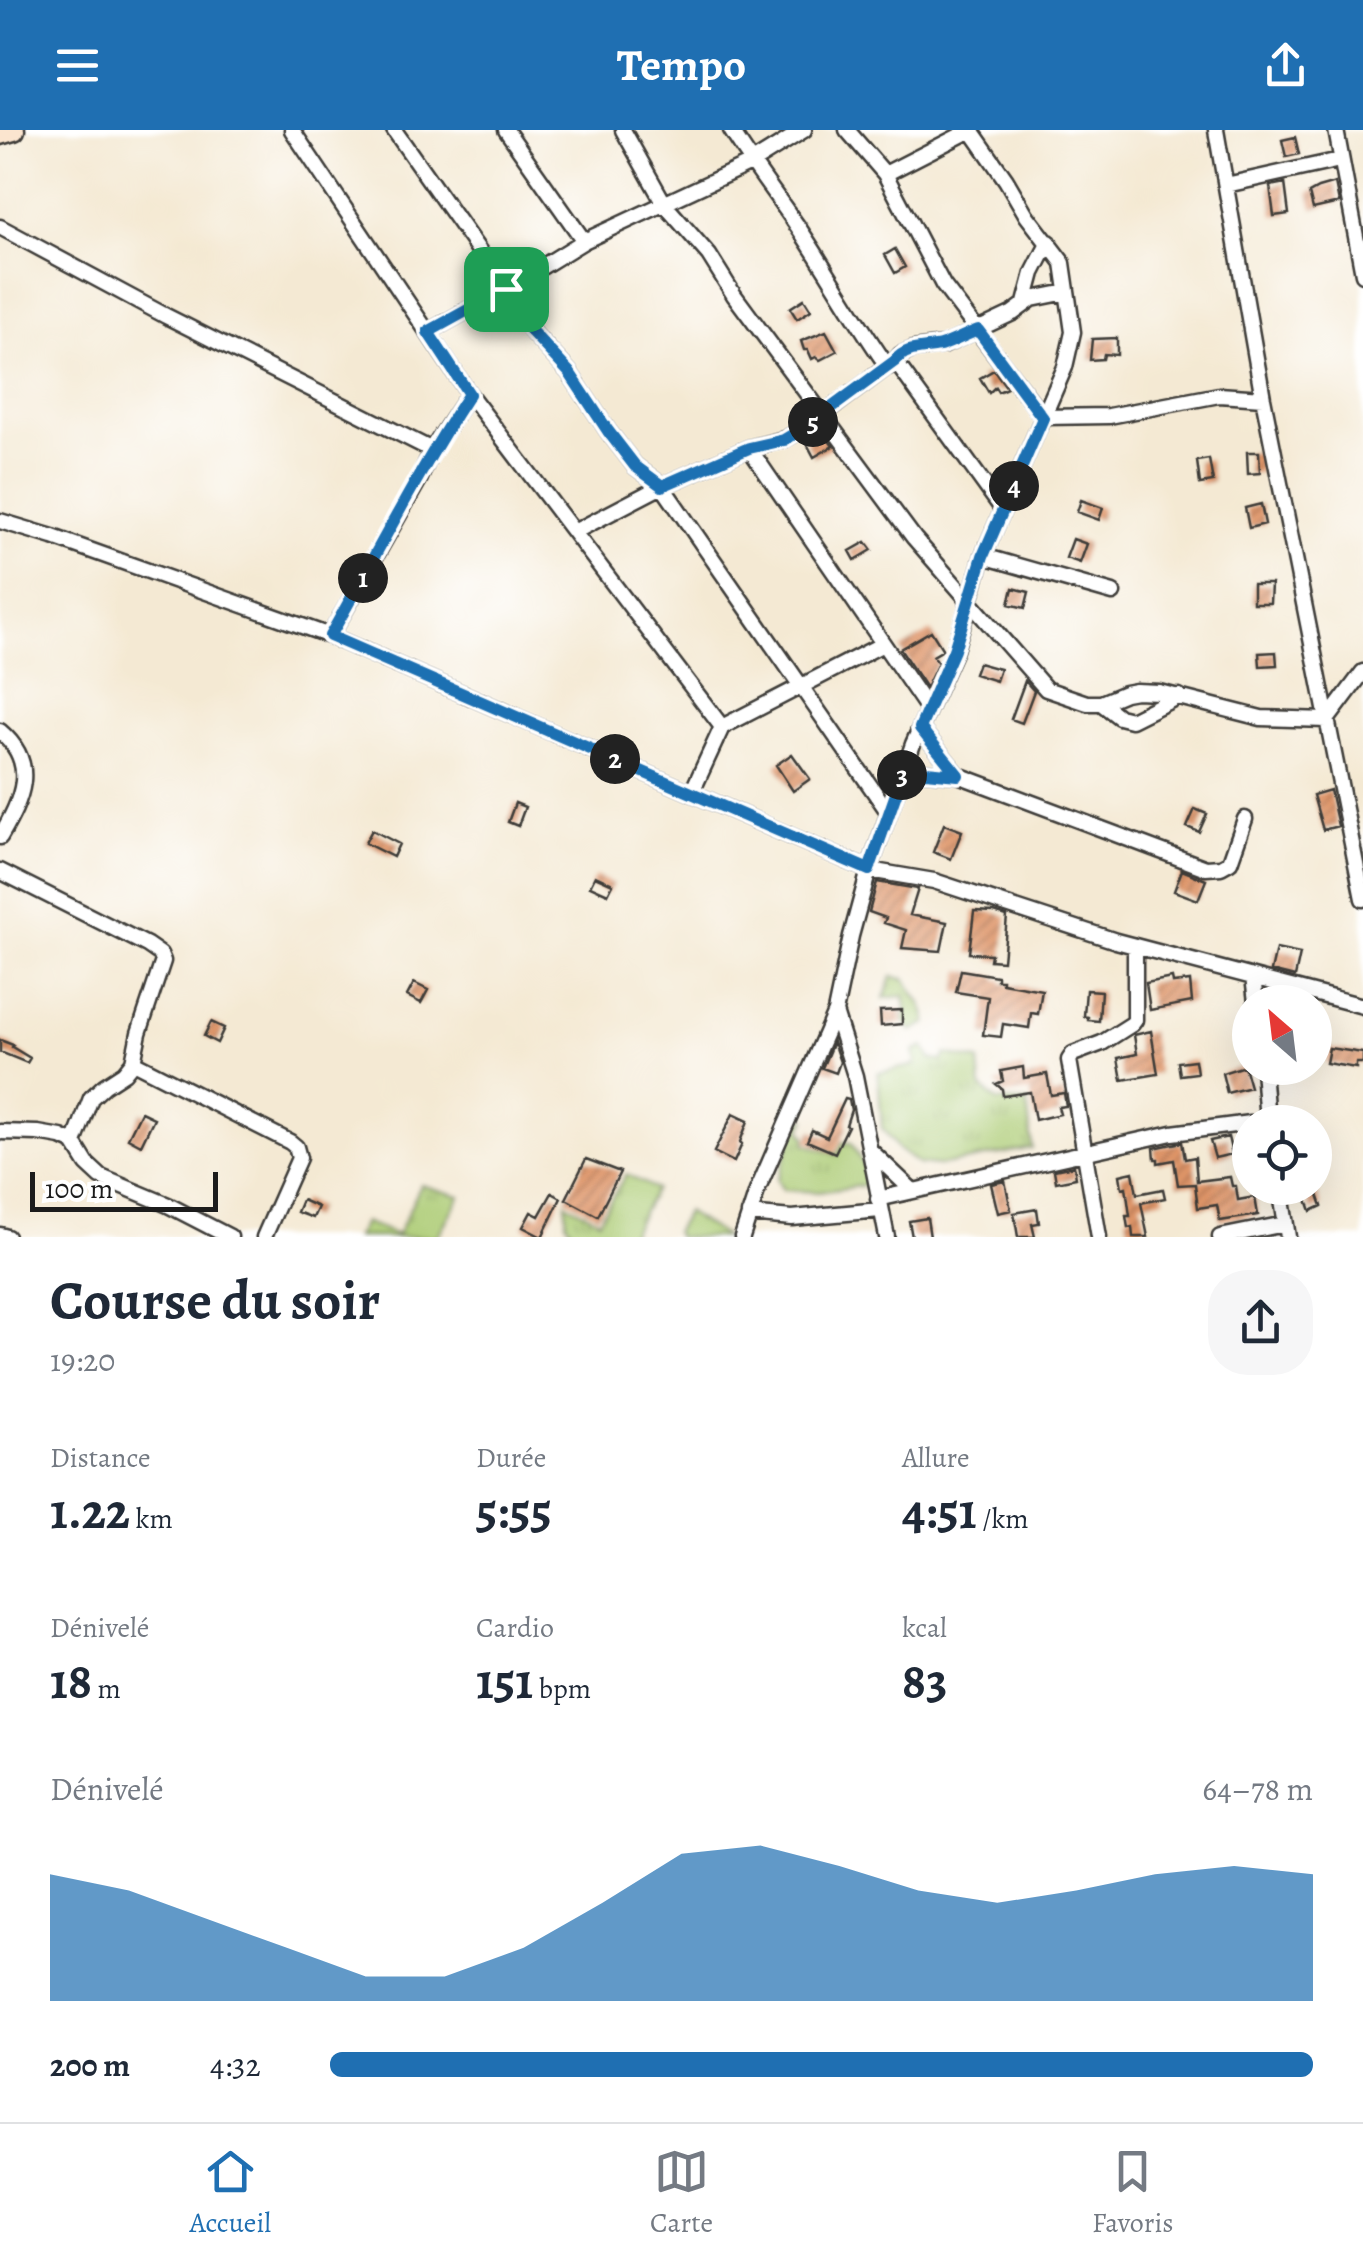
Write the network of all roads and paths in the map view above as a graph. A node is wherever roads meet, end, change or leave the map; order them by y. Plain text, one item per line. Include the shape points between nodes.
1 (14, 130) edge
2 (292, 130) edge
3 (394, 130) edge
4 (506, 130) edge
5 (624, 130) edge
6 (731, 130) edge
7 (804, 130) edge
8 (846, 130) edge
9 (971, 130) edge
10 (1216, 130) edge
11 (1336, 130) edge
12 (0, 134) edge
13 (1340, 160) junction
14 (751, 162) junction
15 (886, 174) junction
16 (1226, 185) junction
17 (666, 205) junction
18 (0, 228) edge
19 (584, 241) junction
20 (1049, 242) junction
21 (1363, 274) edge
22 (506, 289) junction
23 (1067, 292) junction
24 (1025, 303) junction
25 (978, 330) junction
26 (428, 332) junction
27 (891, 364) junction
28 (469, 394) junction
29 (1264, 398) junction
30 (822, 416) junction
31 (1043, 418) junction
32 (749, 448) junction
33 (432, 450) junction
34 (662, 486) junction
35 (1004, 510) junction
36 (0, 521) edge
37 (574, 532) junction
38 (983, 556) junction
39 (1113, 594) dead end
40 (968, 601) junction
41 (330, 636) junction
42 (883, 644) junction
43 (1363, 672) edge
44 (801, 685) junction
45 (1179, 696) junction
46 (1101, 704) junction
47 (928, 709) junction
48 (1327, 720) junction
49 (722, 728) junction
50 (920, 728) junction
51 (0, 731) edge
52 (903, 774) junction
53 (958, 775) junction
54 (692, 792) junction
55 (889, 813) junction
56 (1245, 818) dead end
57 (0, 836) edge
58 (0, 870) edge
59 (869, 870) junction
60 (1362, 891) edge
61 (1135, 946) junction
62 (1252, 977) junction
63 (1253, 985) edge
64 (1363, 1006) edge
65 (835, 1012) junction
66 (133, 1062) junction
67 (1232, 1125) edge
68 (0, 1132) edge
69 (74, 1143) junction
70 (872, 1152) junction
71 (1086, 1154) junction
72 (913, 1191) junction
73 (879, 1204) junction
74 (1283, 1205) edge
75 (750, 1214) junction
76 (1287, 1230) edge
77 (0, 1235) edge
78 (7, 1237) edge
79 (230, 1237) edge
80 (264, 1237) edge
81 (742, 1237) edge
82 (887, 1237) edge
83 (1099, 1237) edge
84 (1220, 1237) edge

1 - 12 street
2 - 26 street
3 - 22 street
4 - 19 street
5 - 17 street
6 - 14 street
7 - 14 street
8 - 15 street
9 - 15 street
9 - 20 street
10 - 16 street
11 - 13 street
13 - 16 street
13 - 21 street
14 - 17 street
14 - 27 street via 864,334
15 - 25 street via 943,284
16 - 29 street
17 - 19 street
17 - 30 street
18 - 33 street
19 - 22 street
20 - 23 street via 1063,263
20 - 24 street
22 - 26 street
22 - 34 street via 635,466
23 - 24 street
23 - 31 street via 1073,332
24 - 25 street
25 - 27 street via 900,354
25 - 31 street
26 - 28 street
27 - 30 street
27 - 35 street
28 - 33 street
28 - 37 street
29 - 31 street via 1208,396 1109,416
29 - 48 street
30 - 32 street via 784,440
30 - 40 street
31 - 35 street
32 - 34 street
32 - 42 street
33 - 41 street
34 - 37 street
34 - 44 street
35 - 38 street
36 - 41 street
37 - 49 street
38 - 39 street
38 - 40 street
40 - 46 street via 1046,689
40 - 47 street
41 - 54 street
42 - 44 street
42 - 47 street
43 - 48 street
44 - 49 street
44 - 55 street
45 - 46 street via 1136,691
45 - 46 street via 1131,720
45 - 48 street via 1260,718
47 - 50 street
48 - 60 street
49 - 54 street
50 - 52 street
50 - 53 street
51 - 57 street via 25,770
52 - 53 street
52 - 55 street
53 - 56 street via 1206,868 1230,862
54 - 59 street
55 - 59 street
58 - 66 street via 160,954 164,961
59 - 61 street via 934,882
59 - 65 street
61 - 62 street
61 - 71 street via 1135,1020 1069,1060
62 - 63 street
62 - 64 street
65 - 70 street
65 - 75 street
66 - 69 street via 91,1098
66 - 80 street via 296,1147 299,1158
67 - 71 street
68 - 69 street via 61,1136
69 - 79 street via 101,1177
70 - 72 street
70 - 73 street
71 - 72 street
71 - 83 street
72 - 73 street
73 - 75 street via 792,1218
73 - 82 street
74 - 76 street
75 - 81 street
76 - 84 street
77 - 78 street

